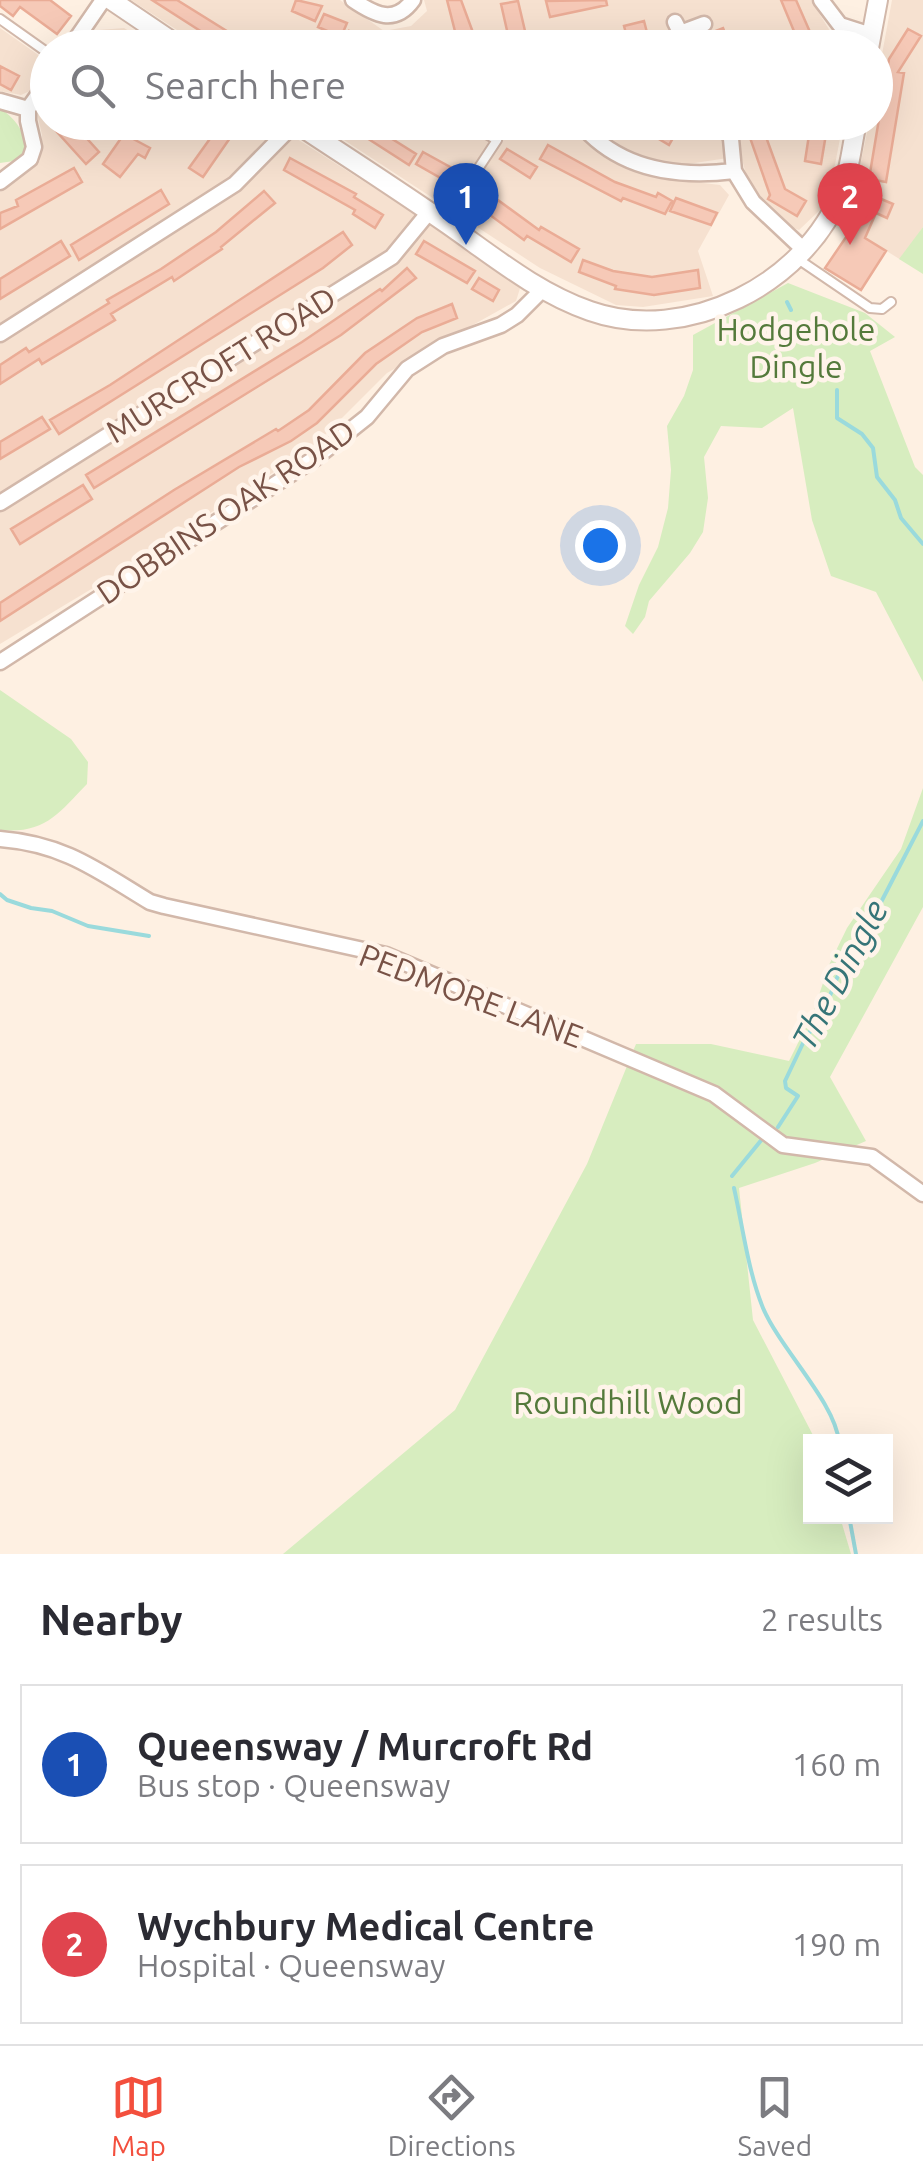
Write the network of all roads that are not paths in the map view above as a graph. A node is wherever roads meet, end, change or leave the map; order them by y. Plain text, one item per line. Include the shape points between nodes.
1 (107, 0) edge
2 (353, 0) edge
3 (412, 0) edge
4 (821, 0) edge
5 (878, 0) edge
6 (0, 19) edge
7 (704, 24) dead end
8 (84, 30) edge
9 (154, 30) edge
10 (679, 30) edge
11 (849, 30) edge
12 (872, 30) edge
13 (30, 40) edge
14 (0, 101) edge
15 (30, 106) edge
16 (28, 109) junction
17 (30, 130) edge
18 (32, 140) edge
19 (278, 140) edge
20 (320, 140) edge
21 (497, 140) edge
22 (595, 140) edge
23 (732, 140) edge
24 (853, 140) edge
25 (734, 171) junction
26 (0, 182) edge
27 (436, 217) junction
28 (799, 253) junction
29 (542, 291) junction
30 (891, 302) dead end
31 (0, 334) edge
32 (0, 503) edge
33 (0, 662) edge
34 (0, 839) edge
35 (923, 1194) edge

1 - 8 street
1 - 9 street
2 - 3 street via 388,17
4 - 11 street
5 - 12 street
6 - 13 lane
7 - 10 street
14 - 16 street
15 - 16 street
16 - 17 street
18 - 26 street via 30,159
19 - 31 street via 235,184
20 - 27 street
21 - 27 lane
22 - 25 street via 632,162 676,172
23 - 25 street
24 - 28 street via 842,190
25 - 28 street
27 - 29 street
27 - 32 street, MURCROFT ROAD via 392,257
28 - 29 street via 762,286 698,314 626,318
28 - 30 lane via 870,308
29 - 33 street, DOBBINS OAK ROAD via 501,325 443,346 406,369 367,416 314,458
34 - 35 street, PEDMORE LANE via 73,855 150,902 386,955 714,1094 784,1145 872,1157

